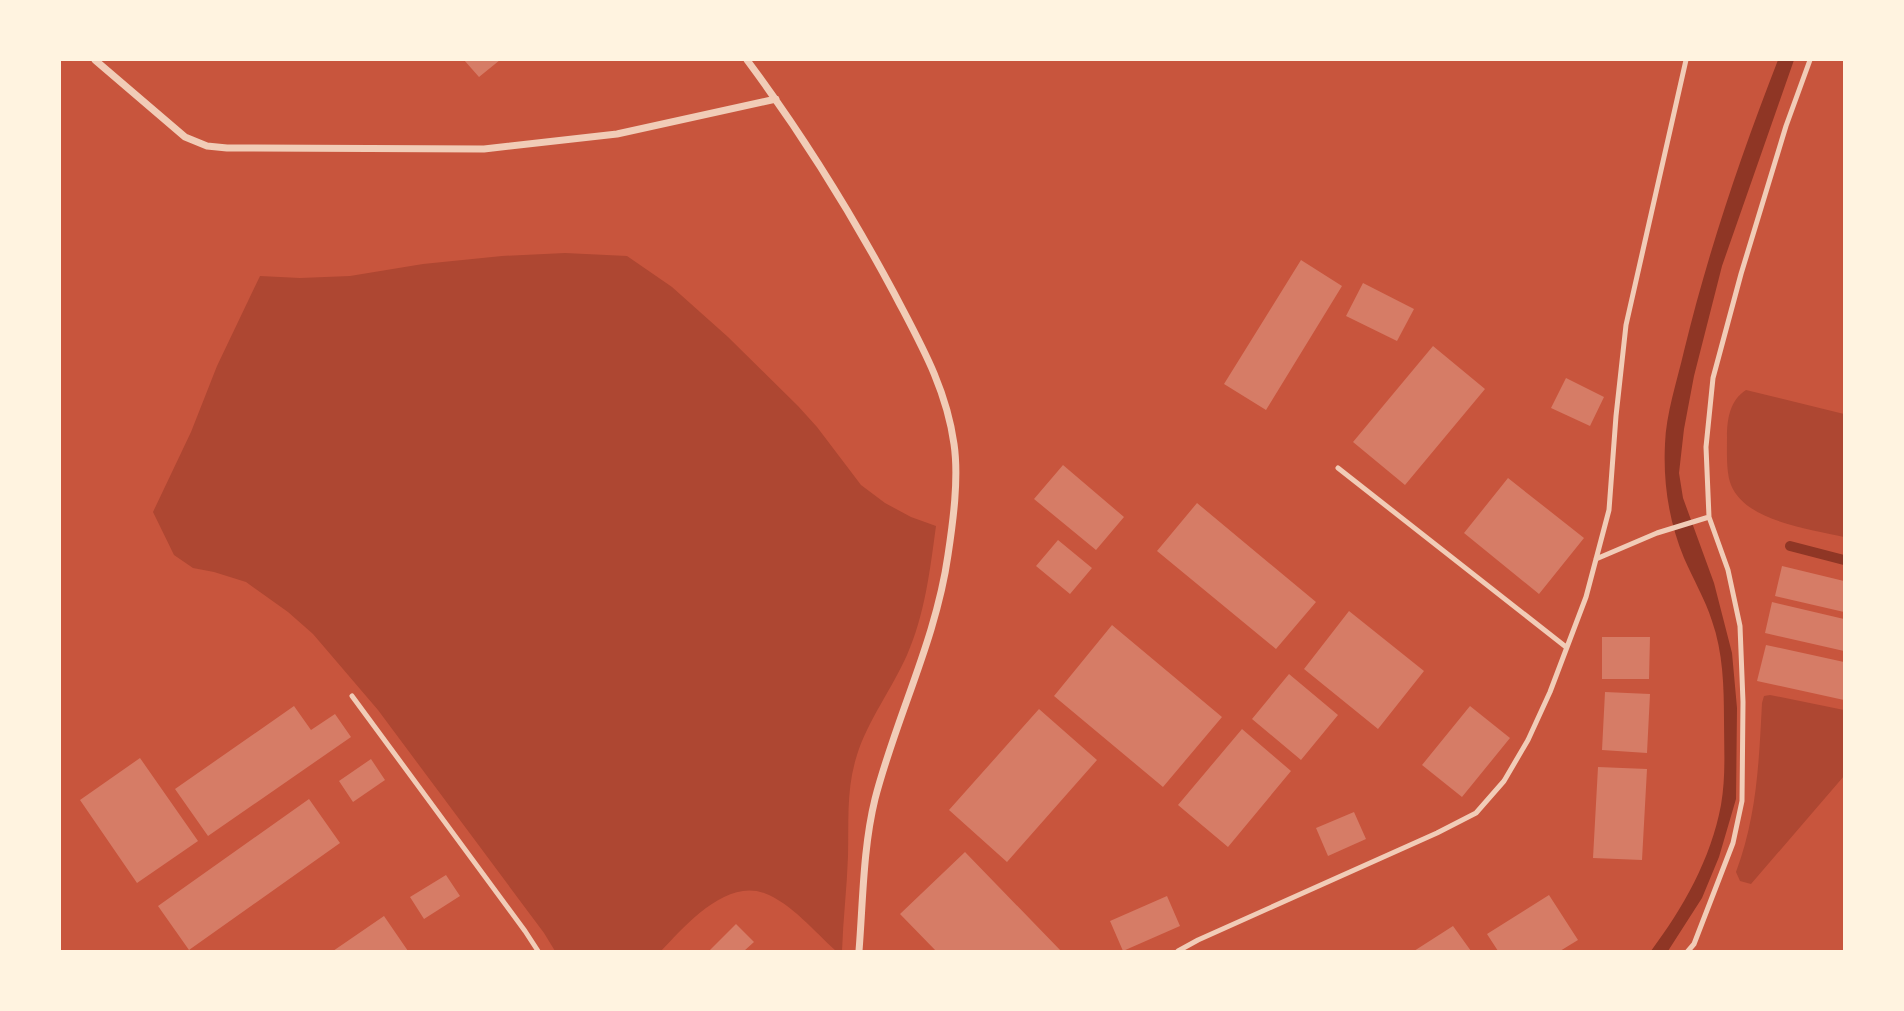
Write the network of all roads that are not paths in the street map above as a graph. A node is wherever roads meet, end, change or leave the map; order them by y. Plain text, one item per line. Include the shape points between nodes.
1 (95, 60) edge
2 (747, 60) edge
3 (1686, 60) edge
4 (1810, 60) edge
5 (776, 99) junction
6 (1338, 468) dead end
7 (1709, 517) junction
8 (1596, 559) junction
9 (1566, 647) junction
10 (352, 696) dead end
11 (538, 951) edge
12 (859, 951) edge
13 (1178, 951) edge
14 (1688, 951) edge

1 - 5 street via 186,137 227,148 484,149 617,134
2 - 5 street
3 - 8 lane via 1626,325 1609,510
4 - 7 lane via 1748,250 1713,378 1706,447
5 - 12 street via 862,233 922,345 940,383 955,447 948,557 930,631 875,800
6 - 9 lane
7 - 8 lane
7 - 14 lane via 1728,570 1740,626 1742,801 1733,844
8 - 9 lane
9 - 13 lane via 1528,740 1504,781 1475,813
10 - 11 lane

